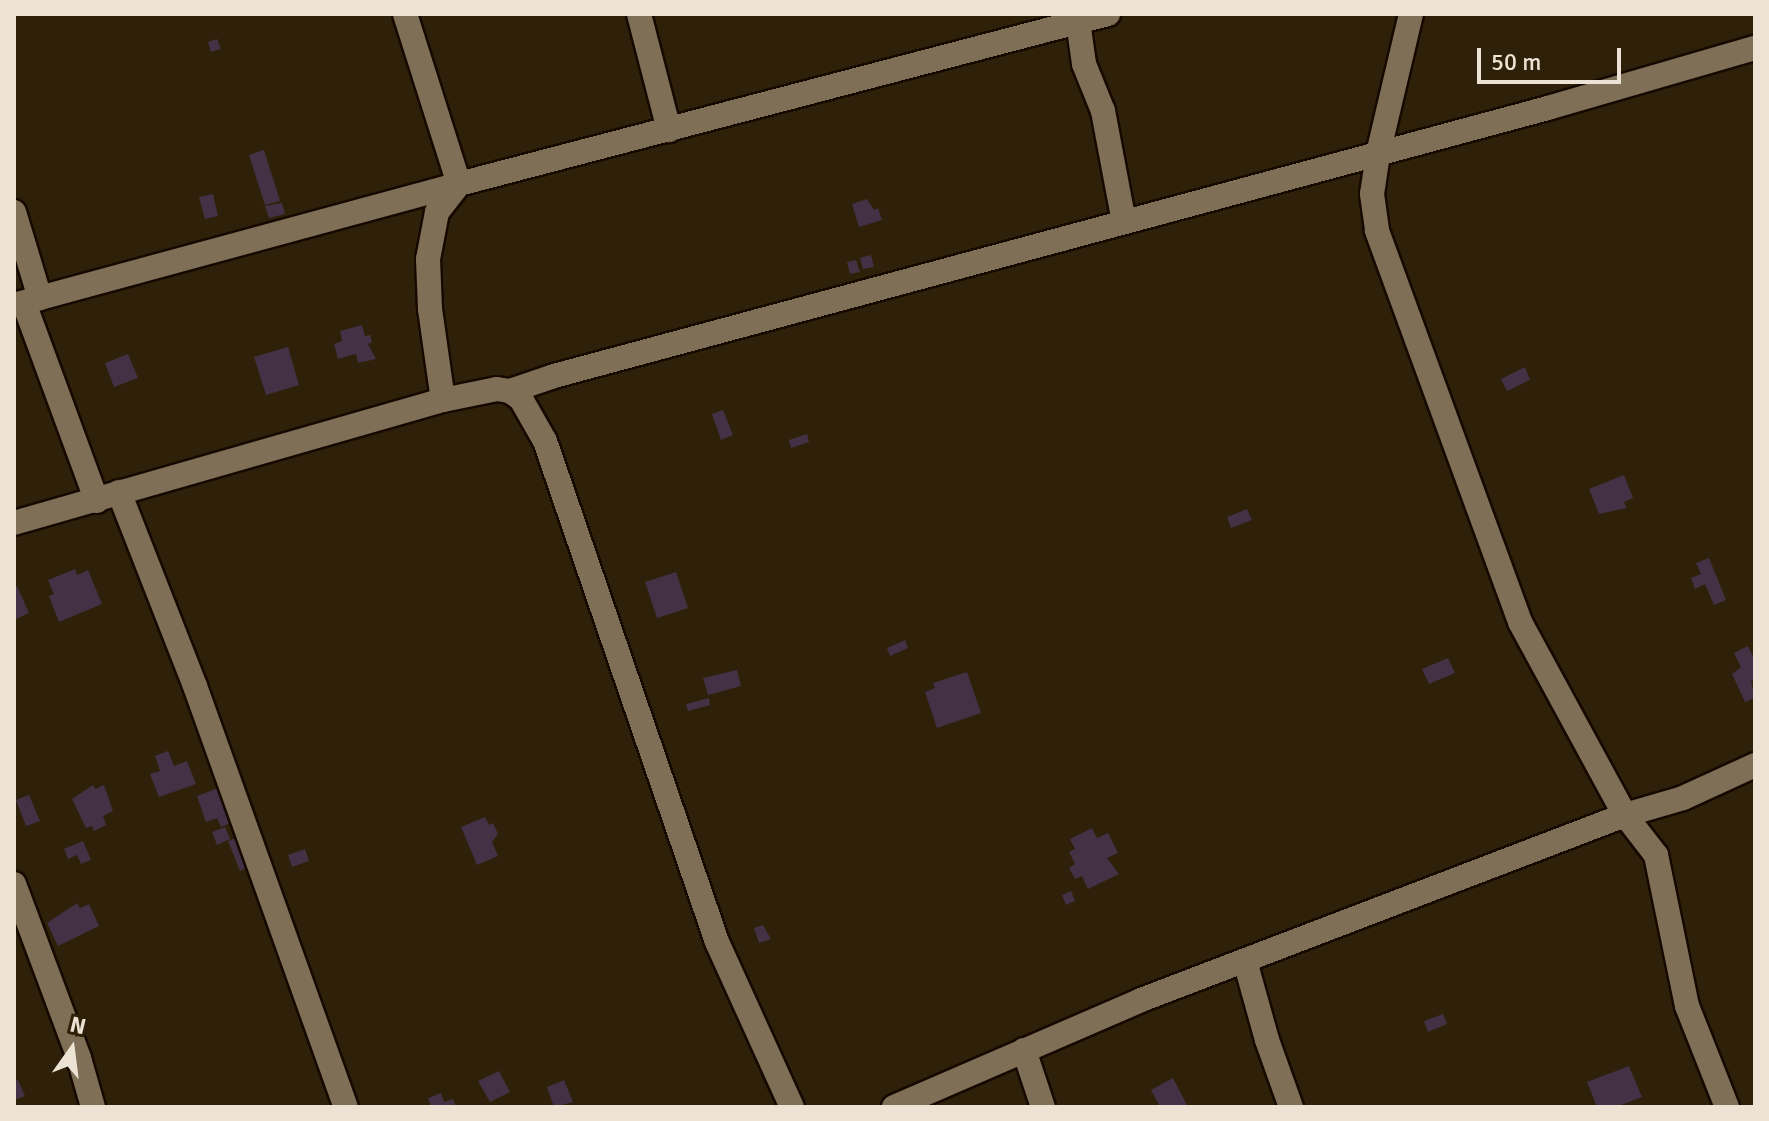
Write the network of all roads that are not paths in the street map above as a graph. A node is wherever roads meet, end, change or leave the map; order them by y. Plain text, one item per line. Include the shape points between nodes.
1 (405, 14) edge
2 (639, 14) edge
3 (1108, 14) edge
4 (1411, 14) edge
5 (1078, 18) edge
6 (1755, 48) edge
7 (669, 130) junction
8 (1378, 154) junction
9 (459, 184) junction
10 (14, 212) edge
11 (1124, 222) junction
12 (26, 302) edge
13 (510, 391) junction
14 (443, 400) junction
15 (108, 497) junction
16 (14, 523) edge
17 (1755, 765) edge
18 (1625, 815) junction
19 (14, 884) edge
20 (1245, 961) junction
21 (1024, 1050) junction
22 (93, 1107) edge
23 (346, 1107) edge
24 (792, 1107) edge
25 (894, 1107) edge
26 (1043, 1107) edge
27 (1291, 1107) edge
28 (1727, 1107) edge

1 - 9 street
2 - 7 street
3 - 5 street
4 - 8 street
5 - 7 street
5 - 11 street via 1084,64 1103,111
6 - 8 street
7 - 9 street
8 - 11 street
8 - 18 street via 1372,194 1377,231 1520,622
9 - 12 street
9 - 14 street via 437,212 428,259
10 - 12 street
11 - 13 street
12 - 15 street
13 - 14 street
13 - 24 street via 527,405 545,441 717,942
14 - 15 street
15 - 16 street
15 - 23 street via 195,686
17 - 18 street via 1683,798
18 - 20 street
18 - 28 street via 1656,855 1687,1006
19 - 22 street
20 - 21 street
20 - 27 street
21 - 25 street
21 - 26 street

